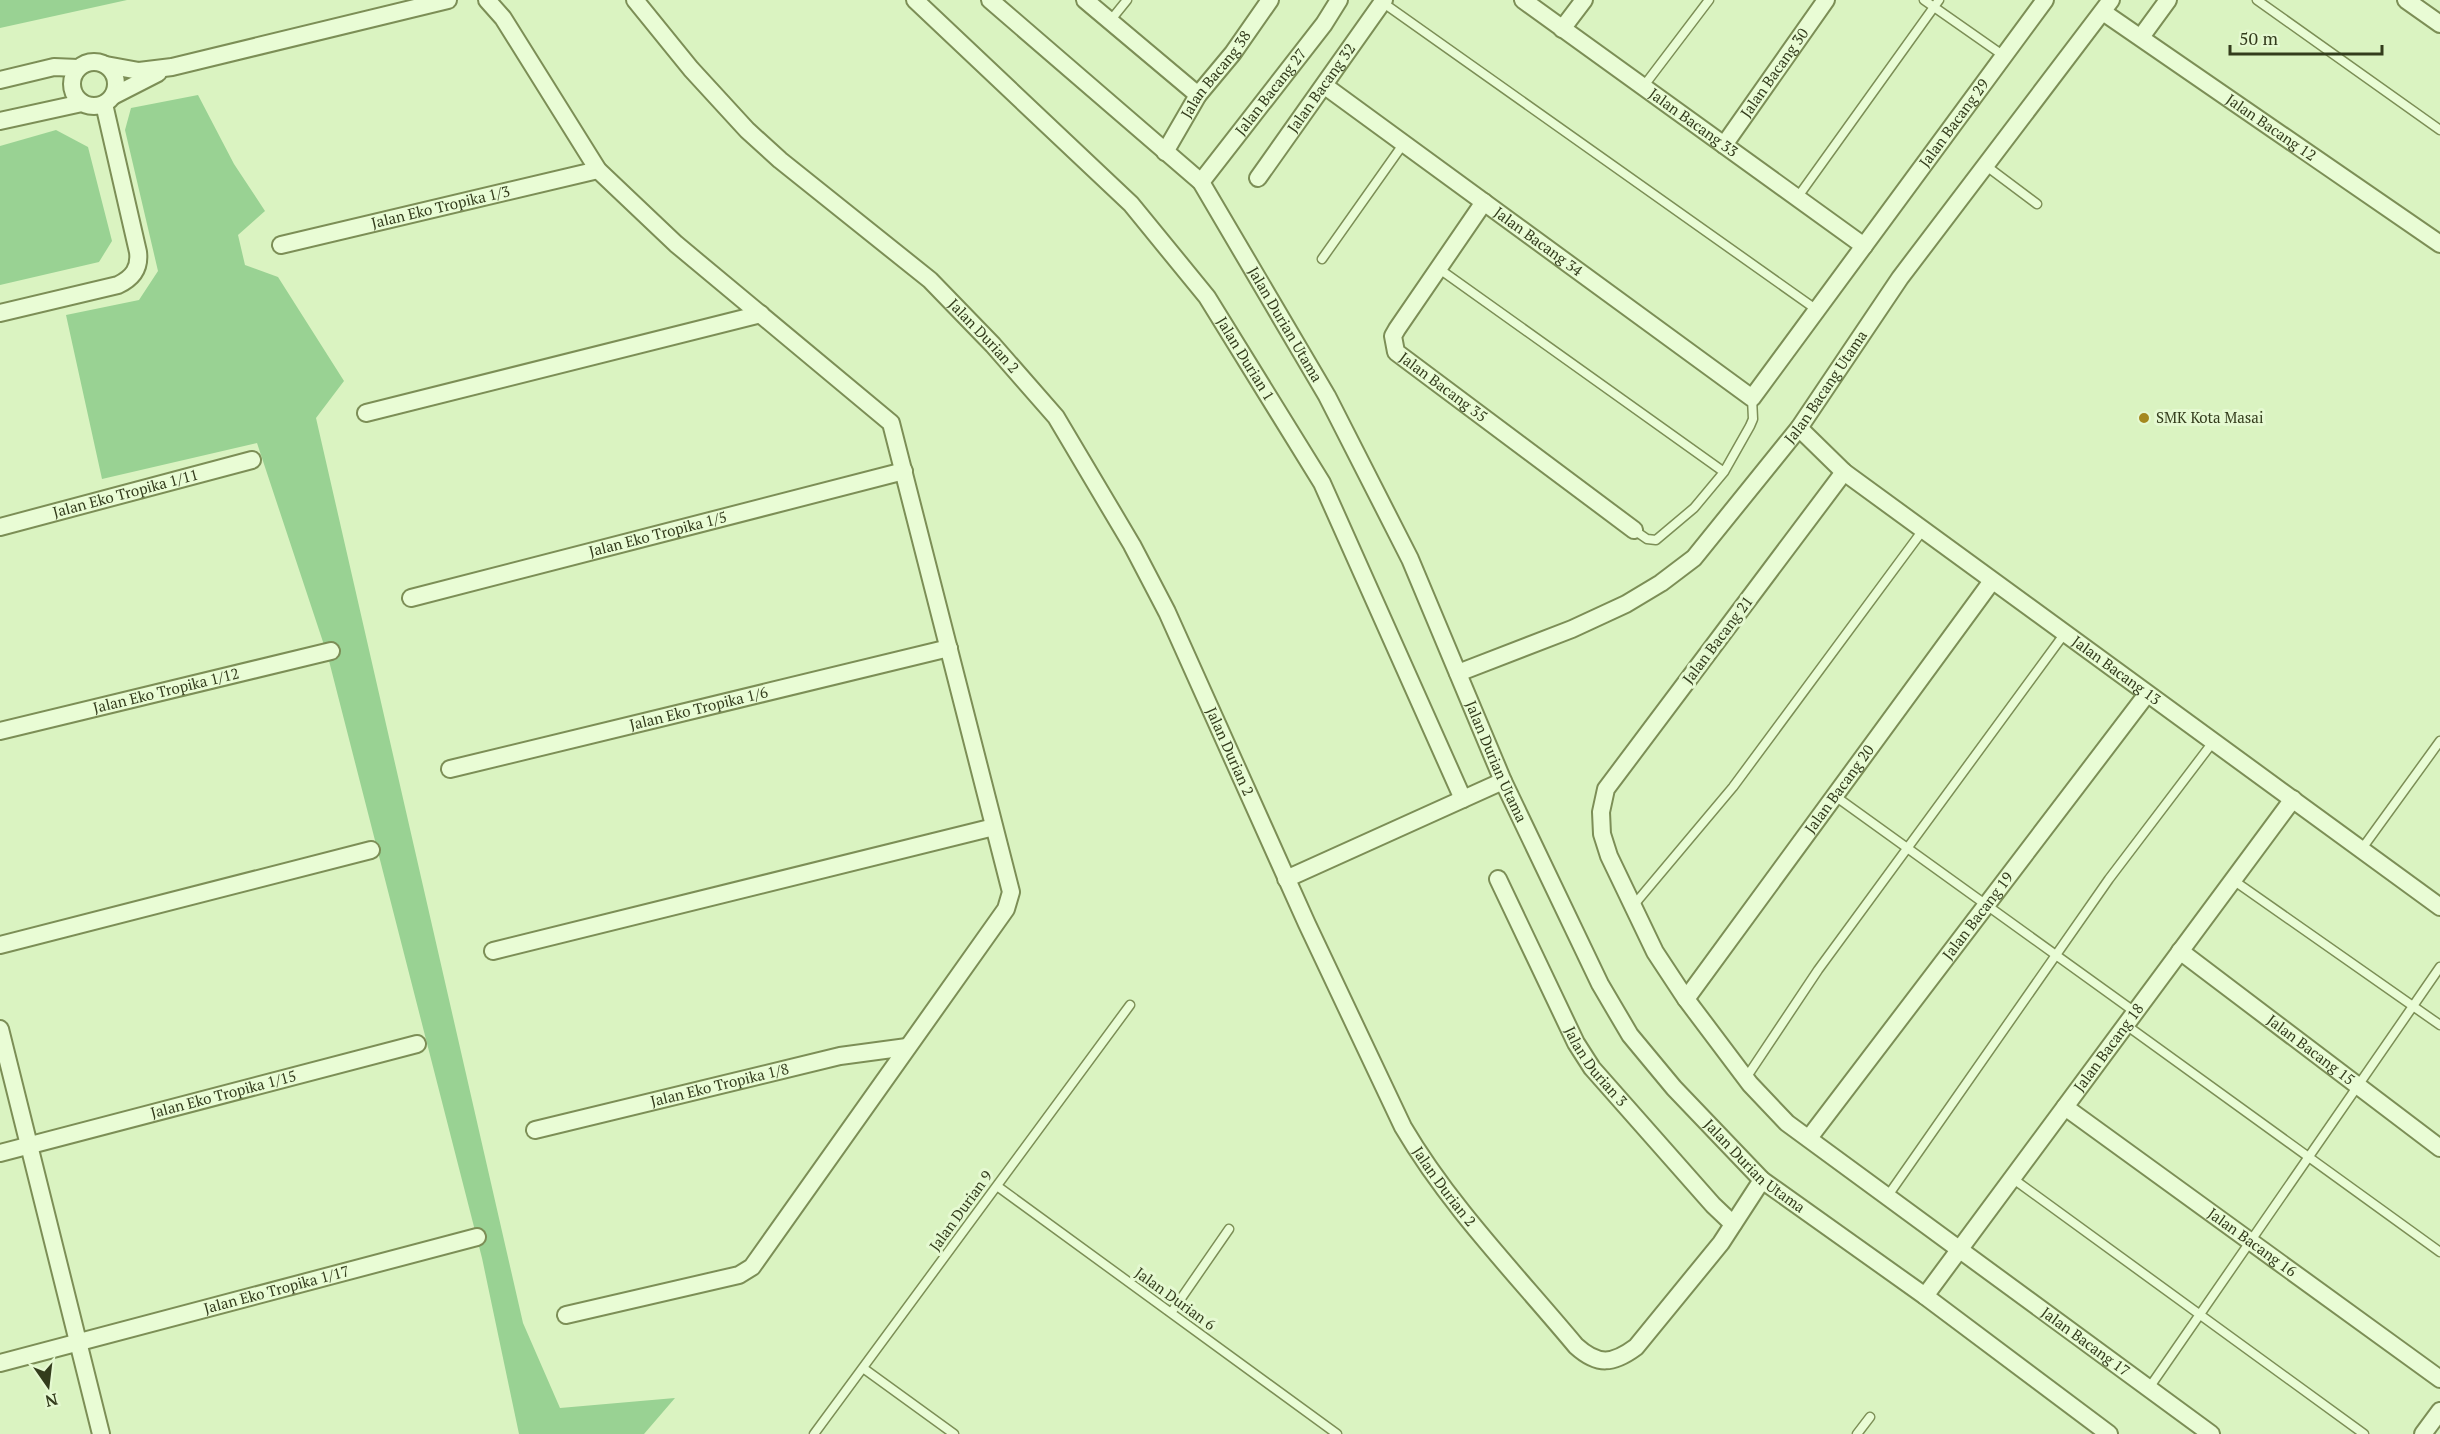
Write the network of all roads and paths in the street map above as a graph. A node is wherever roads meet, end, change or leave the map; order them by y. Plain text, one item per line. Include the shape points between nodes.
1 (448, 0) edge
2 (487, 0) edge
3 (635, 0) edge
4 (915, 0) edge
5 (990, 0) edge
6 (1085, 0) edge
7 (1127, 0) edge
8 (1270, 0) edge
9 (1339, 0) edge
10 (1523, 0) edge
11 (1584, 0) edge
12 (1709, 0) edge
13 (1826, 0) edge
14 (1924, 0) edge
15 (2045, 0) edge
16 (2168, 0) edge
17 (2257, 0) edge
18 (2406, 0) edge
19 (1383, 1) edge
20 (1937, 4) edge
21 (2107, 6) edge
22 (1110, 21) junction
23 (2440, 24) edge
24 (1562, 29) junction
25 (2141, 37) junction
26 (2004, 56) junction
27 (106, 65) junction
28 (172, 67) junction
29 (78, 68) junction
30 (0, 80) edge
31 (1325, 86) junction
32 (1643, 87) junction
33 (1198, 95) junction
34 (108, 100) junction
35 (82, 103) junction
36 (0, 121) edge
37 (2440, 130) edge
38 (1404, 144) junction
39 (1724, 145) junction
40 (1165, 152) junction
41 (1985, 165) junction
42 (598, 170) junction
43 (1258, 178) dead end
44 (1201, 182) junction
45 (1797, 198) junction
46 (1484, 202) junction
47 (2037, 204) dead end
48 (2440, 244) edge
49 (281, 245) dead end
50 (1864, 246) junction
51 (1322, 259) dead end
52 (1438, 268) junction
53 (1817, 310) junction
54 (0, 313) edge
55 (761, 314) junction
56 (1752, 398) junction
57 (366, 413) dead end
58 (1799, 428) junction
59 (252, 460) dead end
60 (904, 471) junction
61 (1724, 472) junction
62 (1844, 472) junction
63 (0, 527) edge
64 (1634, 530) joint
65 (1923, 530) junction
66 (1992, 581) junction
67 (411, 598) dead end
68 (2065, 633) junction
69 (949, 648) junction
70 (332, 651) dead end
71 (1458, 673) junction
72 (2147, 694) junction
73 (0, 731) edge
74 (2440, 741) edge
75 (2213, 742) junction
76 (450, 770) dead end
77 (1503, 781) junction
78 (1834, 796) junction
79 (1463, 799) junction
80 (2293, 800) junction
81 (1601, 812) joint
82 (994, 827) junction
83 (1908, 848) junction
84 (371, 850) dead end
85 (2361, 850) junction
86 (1286, 879) junction
87 (1498, 879) dead end
88 (2233, 880) junction
89 (1986, 905) junction
90 (1633, 906) junction
91 (2440, 907) edge
92 (0, 945) edge
93 (493, 951) dead end
94 (2180, 951) junction
95 (2056, 955) junction
96 (2440, 967) edge
97 (1686, 999) junction
98 (1130, 1005) dead end
99 (2413, 1005) junction
100 (2131, 1018) junction
101 (2440, 1025) edge
102 (0, 1029) edge
103 (417, 1044) dead end
104 (907, 1047) junction
105 (1746, 1078) junction
106 (2358, 1086) junction
107 (2065, 1107) junction
108 (535, 1130) dead end
109 (1809, 1138) junction
110 (28, 1146) junction
111 (2440, 1148) edge
112 (0, 1153) edge
113 (2308, 1157) junction
114 (2012, 1178) junction
115 (1762, 1180) junction
116 (997, 1186) junction
117 (1887, 1197) junction
118 (1733, 1224) junction
119 (1229, 1229) dead end
120 (477, 1237) dead end
121 (2250, 1242) junction
122 (1958, 1250) junction
123 (2440, 1252) edge
124 (1924, 1296) junction
125 (1171, 1313) junction
126 (2200, 1314) junction
127 (566, 1315) dead end
128 (78, 1344) junction
129 (0, 1364) edge
130 (863, 1368) junction
131 (2440, 1379) edge
132 (2149, 1388) junction
133 (2440, 1411) edge
134 (1870, 1417) dead end
135 (101, 1434) edge
136 (814, 1434) edge
137 (954, 1434) edge
138 (1337, 1434) edge
139 (1857, 1434) edge
140 (2109, 1434) edge
141 (2211, 1434) edge
142 (2364, 1434) edge
143 (2423, 1434) edge

1 - 28 street
2 - 42 street
3 - 86 street, Jalan Durian 2 via 747,130 930,280 1056,417 1167,612
4 - 79 street, Jalan Durian 1 via 1131,204 1207,297 1322,483
5 - 40 street, Jalan Durian Utama
6 - 22 street
7 - 22 lane
8 - 33 street, Jalan Bacang 38
9 - 44 street, Jalan Bacang 27
10 - 24 street, Jalan Bacang 33
11 - 24 street
12 - 32 lane
13 - 39 street, Jalan Bacang 30
14 - 20 lane
15 - 26 street, Jalan Bacang 29
16 - 25 street
17 - 37 lane
18 - 23 street
19 - 31 street, Jalan Bacang 32
19 - 53 lane
20 - 26 lane
20 - 45 lane
21 - 25 street, Jalan Bacang 12
21 - 41 street, Jalan Bacang Utama
22 - 33 street
24 - 32 street, Jalan Bacang 33
25 - 48 street, Jalan Bacang 12
26 - 50 street, Jalan Bacang 29
27 - 28 street via 139,70
27 - 29 street via 92,62
27 - 34 street via 115,76 116,90
28 - 34 street
29 - 30 street via 54,67
29 - 35 street via 72,87
31 - 38 street, Jalan Bacang 34
31 - 43 street, Jalan Bacang 32
32 - 39 street, Jalan Bacang 33
33 - 40 street, Jalan Bacang 38
34 - 35 street via 93,106
34 - 54 street via 138,252 137,269 118,285
35 - 36 street
38 - 46 street, Jalan Bacang 34
38 - 51 lane
39 - 45 street, Jalan Bacang 33
40 - 44 street, Jalan Durian Utama
41 - 47 lane
41 - 58 street, Jalan Bacang Utama via 1900,278
42 - 49 street, Jalan Eko Tropika 1/3
42 - 55 street via 676,244
44 - 71 street, Jalan Durian Utama via 1327,396 1410,559
45 - 50 street, Jalan Bacang 33
46 - 52 street, Jalan Bacang 35
46 - 56 street, Jalan Bacang 34
50 - 53 street, Jalan Bacang 29
52 - 61 lane
52 - 64 street, Jalan Bacang 35 via 1397,329 1396,352
53 - 56 street, Jalan Bacang 29
55 - 57 street
55 - 60 street via 888,419
56 - 61 lane via 1752,423
58 - 62 street, Jalan Bacang 13
58 - 71 street, Jalan Bacang Utama via 1694,558 1661,582 1626,604
59 - 63 street, Jalan Eko Tropika 1/11
60 - 67 street, Jalan Eko Tropika 1/5
60 - 69 street
61 - 64 lane via 1694,508 1661,538 1647,539
62 - 65 street, Jalan Bacang 13
62 - 81 street, Jalan Bacang 21 via 1606,789
65 - 66 street, Jalan Bacang 13
65 - 90 lane via 1733,787
66 - 68 street, Jalan Bacang 13
66 - 78 street, Jalan Bacang 20
68 - 72 street, Jalan Bacang 13
68 - 83 lane
69 - 76 street, Jalan Eko Tropika 1/6
69 - 82 street
70 - 73 street, Jalan Eko Tropika 1/12
71 - 77 street, Jalan Durian Utama
72 - 75 street, Jalan Bacang 13
72 - 89 street, Jalan Bacang 19
74 - 85 lane
75 - 80 street, Jalan Bacang 13
75 - 95 lane
77 - 79 street
77 - 115 street, Jalan Durian Utama via 1600,984 1630,1035 1674,1088
78 - 83 lane
78 - 97 street, Jalan Bacang 20
79 - 86 street
80 - 85 street, Jalan Bacang 13
80 - 88 street, Jalan Bacang 18
81 - 90 street, Jalan Bacang 17 via 1605,845
82 - 93 street
82 - 104 street via 1011,892 1009,904
83 - 89 lane
83 - 105 lane via 1818,970
84 - 92 street
85 - 91 street, Jalan Bacang 13
86 - 118 street, Jalan Durian 2 via 1421,1157 1588,1358 1620,1359 1636,1347
87 - 118 street, Jalan Durian 3 via 1592,1068
88 - 94 street, Jalan Bacang 18
88 - 99 lane
89 - 95 lane
89 - 109 street, Jalan Bacang 19
90 - 97 street, Jalan Bacang 17 via 1655,952
94 - 100 street, Jalan Bacang 18
94 - 106 street, Jalan Bacang 15
95 - 100 lane
95 - 117 lane
96 - 99 lane
97 - 105 street, Jalan Bacang 17
98 - 116 lane, Jalan Durian 9
99 - 101 lane
99 - 106 lane
100 - 107 street, Jalan Bacang 18
100 - 113 lane
102 - 110 street
103 - 110 street, Jalan Eko Tropika 1/15
104 - 108 street, Jalan Eko Tropika 1/8 via 840,1056
104 - 127 street via 748,1270
105 - 109 street, Jalan Bacang 17 via 1787,1122
106 - 111 street, Jalan Bacang 15
106 - 113 lane
107 - 114 street, Jalan Bacang 18
107 - 121 street, Jalan Bacang 16
109 - 117 street, Jalan Bacang 17
110 - 112 street, Jalan Eko Tropika 1/15
110 - 128 street
113 - 121 lane
113 - 123 lane
114 - 122 street, Jalan Bacang 18
114 - 126 lane
115 - 118 street, Jalan Durian 2
115 - 124 street, Jalan Durian Utama
116 - 125 lane, Jalan Durian 6
116 - 130 lane, Jalan Durian 9
117 - 122 street, Jalan Bacang 17
119 - 125 lane
120 - 128 street, Jalan Eko Tropika 1/17
121 - 126 lane
121 - 131 street, Jalan Bacang 16
122 - 124 street, Jalan Bacang 18
122 - 132 street, Jalan Bacang 17
124 - 140 street, Jalan Durian Utama
125 - 138 lane, Jalan Durian 6
126 - 132 lane
126 - 142 lane
128 - 129 street, Jalan Eko Tropika 1/17
128 - 135 street
130 - 136 lane, Jalan Durian 9
130 - 137 lane
132 - 141 street, Jalan Bacang 17
133 - 143 street
134 - 139 lane

